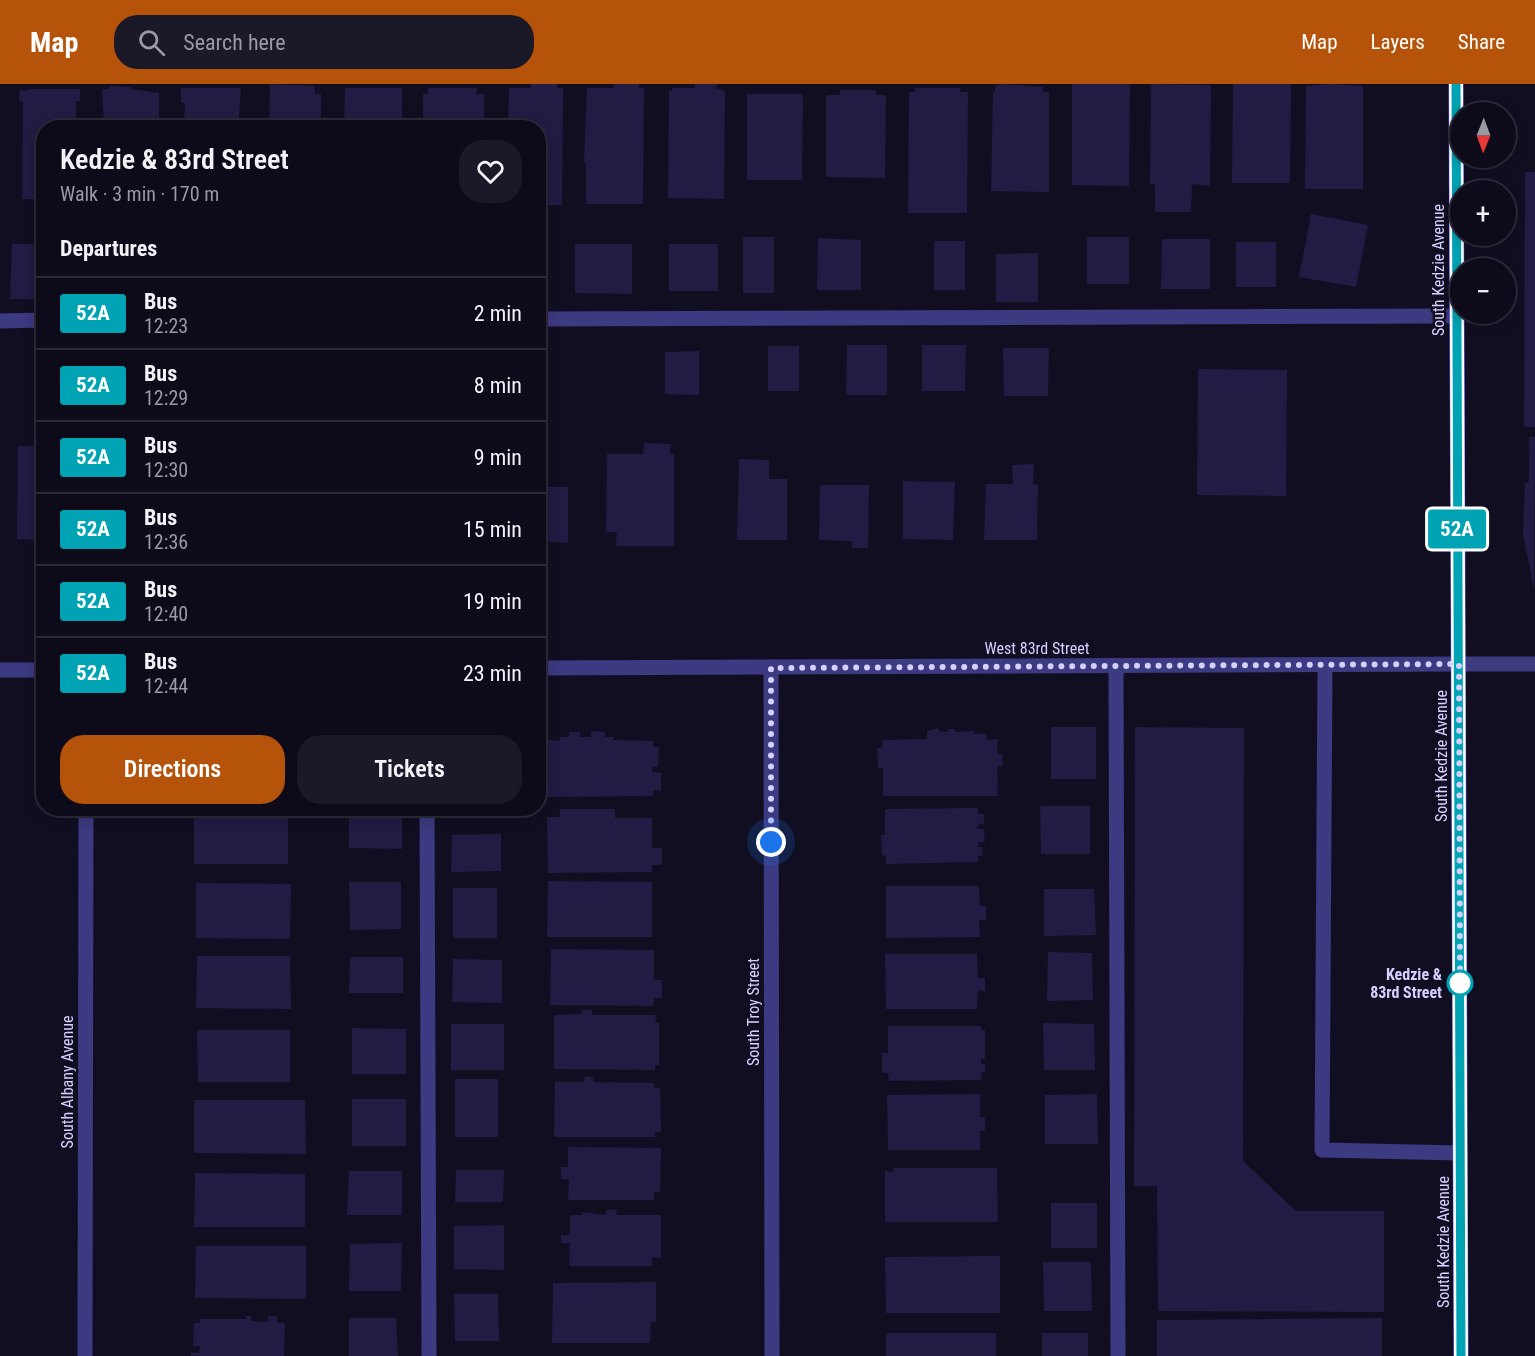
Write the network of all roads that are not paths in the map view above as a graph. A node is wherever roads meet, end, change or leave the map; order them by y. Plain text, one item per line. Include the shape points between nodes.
1 (1456, 84) edge
2 (1456, 258) edge
3 (1450, 316) edge
4 (546, 319) edge
5 (36, 320) edge
6 (0, 321) edge
7 (1456, 324) edge
8 (1459, 664) junction
9 (1535, 664) edge
10 (1325, 665) junction
11 (1116, 666) junction
12 (546, 668) edge
13 (771, 668) junction
14 (0, 670) edge
15 (36, 670) edge
16 (86, 816) edge
17 (427, 816) edge
18 (1460, 1153) junction
19 (85, 1356) edge
20 (429, 1356) edge
21 (772, 1356) edge
22 (1118, 1356) edge
23 (1461, 1356) edge

1 - 2 main road, South Kedzie Avenue
3 - 4 street
5 - 6 street
7 - 8 main road, South Kedzie Avenue
8 - 9 street, West 83rd Street
8 - 10 street, West 83rd Street
8 - 18 main road, South Kedzie Avenue
10 - 11 street, West 83rd Street
10 - 18 street via 1322,1150
11 - 13 street, West 83rd Street
11 - 22 street
12 - 13 street, West 83rd Street
13 - 21 street, South Troy Street
14 - 15 street
16 - 19 street, South Albany Avenue
17 - 20 street
18 - 23 main road, South Kedzie Avenue

